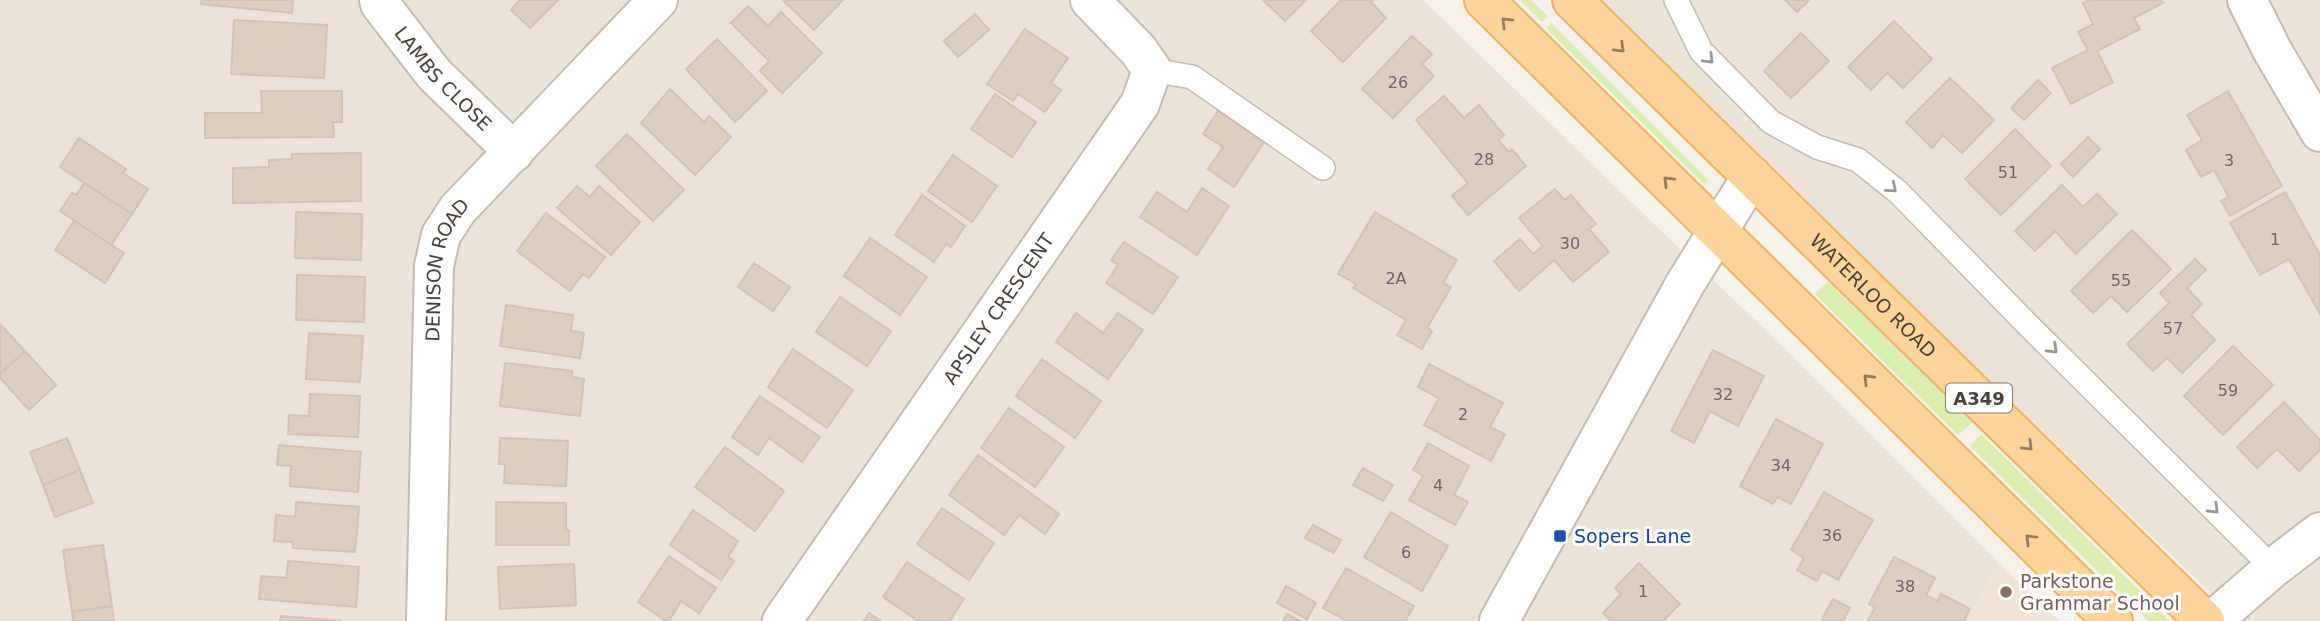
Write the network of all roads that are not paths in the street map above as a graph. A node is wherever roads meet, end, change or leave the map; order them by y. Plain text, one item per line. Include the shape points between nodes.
1 (379, 0) edge
2 (659, 0) edge
3 (1090, 0) edge
4 (1485, 0) edge
5 (1572, 0) edge
6 (1676, 0) edge
7 (2247, 0) edge
8 (1152, 70) junction
9 (2320, 132) edge
10 (514, 152) junction
11 (1323, 168) dead end
12 (1752, 176) junction
13 (1717, 229) junction
14 (2320, 532) edge
15 (2273, 568) junction
16 (426, 621) edge
17 (782, 621) edge
18 (1499, 621) edge
19 (2113, 621) edge
20 (2205, 621) edge
21 (2212, 621) edge

1 - 10 street, LAMBS CLOSE via 434,74
2 - 10 street, DENISON ROAD
3 - 8 street
13 -> 4 main road
5 -> 12 main road, WATERLOO ROAD / A349
6 -> 15 lane via 1700,51 1771,122 1817,147 1858,160 1898,192
7 - 9 street
8 - 11 lane via 1192,77
8 - 17 street, APSLEY CRESCENT via 1140,104
10 - 16 street, DENISON ROAD via 458,209 441,235 434,266
12 - 13 street
12 -> 20 main road, WATERLOO ROAD / A349
13 - 18 street
19 -> 13 main road
14 - 15 street
15 - 21 street

